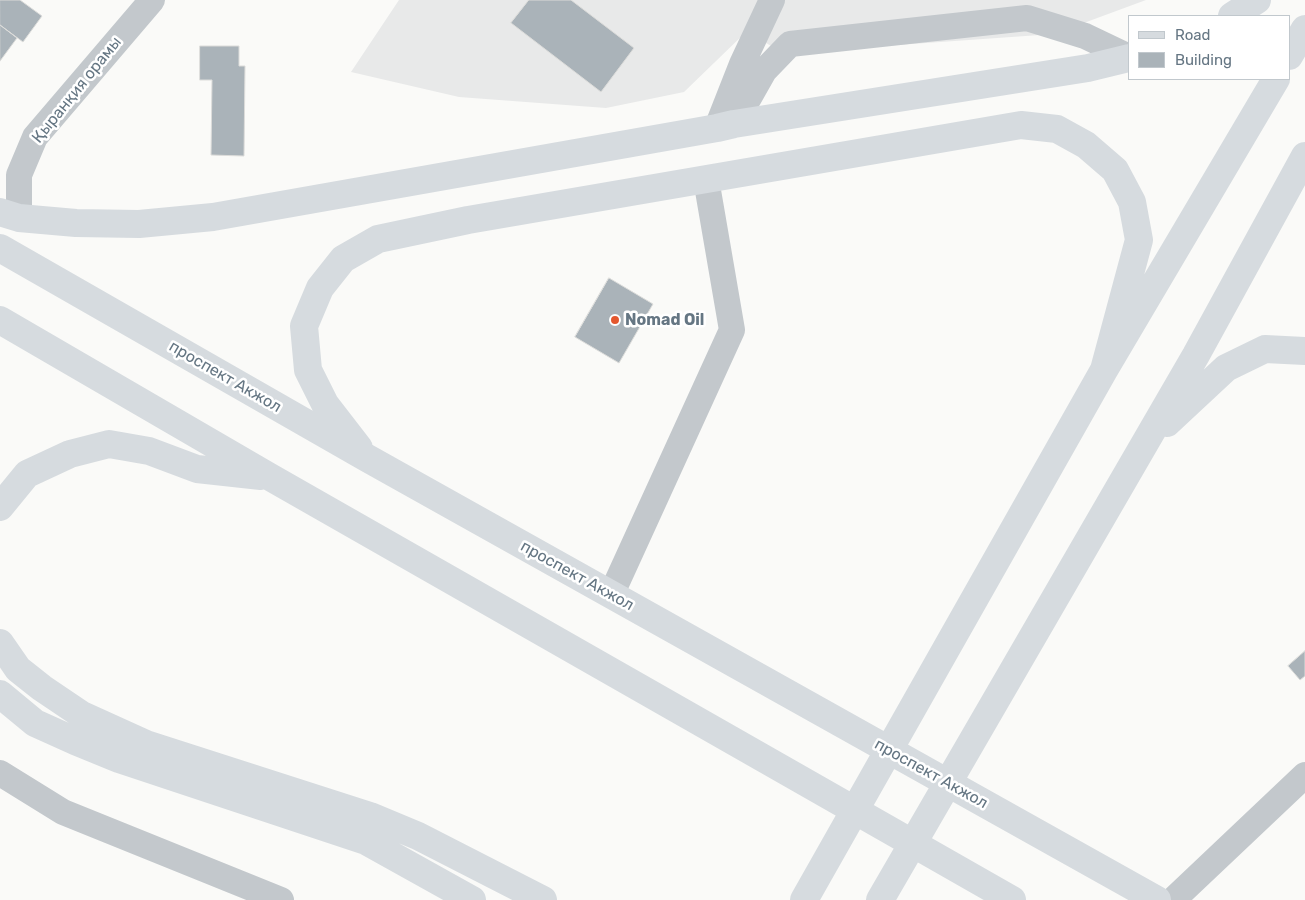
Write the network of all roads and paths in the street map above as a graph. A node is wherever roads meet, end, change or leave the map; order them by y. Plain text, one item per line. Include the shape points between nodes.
1 (152, 0) edge
2 (772, 0) edge
3 (1257, 0) edge
4 (1234, 15) edge
5 (1305, 29) edge
6 (1290, 54) edge
7 (1128, 58) edge
8 (1128, 58) edge
9 (1275, 80) edge
10 (726, 126) junction
11 (1305, 156) edge
12 (706, 179) junction
13 (10, 215) edge
14 (0, 248) edge
15 (0, 320) edge
16 (1305, 351) edge
17 (1104, 370) junction
18 (1146, 442) junction
19 (366, 458) junction
20 (270, 477) junction
21 (0, 507) edge
22 (611, 595) junction
23 (0, 643) edge
24 (0, 694) edge
25 (0, 773) edge
26 (1305, 775) edge
27 (883, 894) edge
28 (804, 899) edge
29 (281, 900) edge
30 (472, 900) edge
31 (543, 900) edge
32 (1012, 900) edge
33 (1157, 900) edge
34 (1172, 900) edge

1 - 13 street, Қыранқия орамы via 35,136 19,175
2 - 10 street via 742,64
3 - 4 main road
5 - 6 main road
7 - 10 main road via 1088,68
8 - 10 street via 1085,36 1028,18 790,44 764,71
9 - 17 main road
10 - 13 main road via 213,217 139,224
11 - 18 main road
12 - 17 main road via 1021,125 1057,129 1086,145 1115,170 1132,202 1139,240
12 - 19 main road via 419,229 378,239 343,259 320,288 304,326 308,370 325,404
12 - 22 street via 732,330
14 - 19 main road, проспект Акжол
15 - 20 main road
16 - 18 main road via 1265,349 1226,368
17 - 28 main road
18 - 27 main road
19 - 22 main road, проспект Акжол
20 - 21 main road via 197,469 149,451 109,444 70,454 26,474
20 - 32 main road
22 - 33 main road, проспект Акжол
23 - 31 main road via 18,669 82,715 146,744 370,816 418,836
24 - 30 main road via 35,723 75,741 366,841
25 - 29 street via 63,812
26 - 34 street

